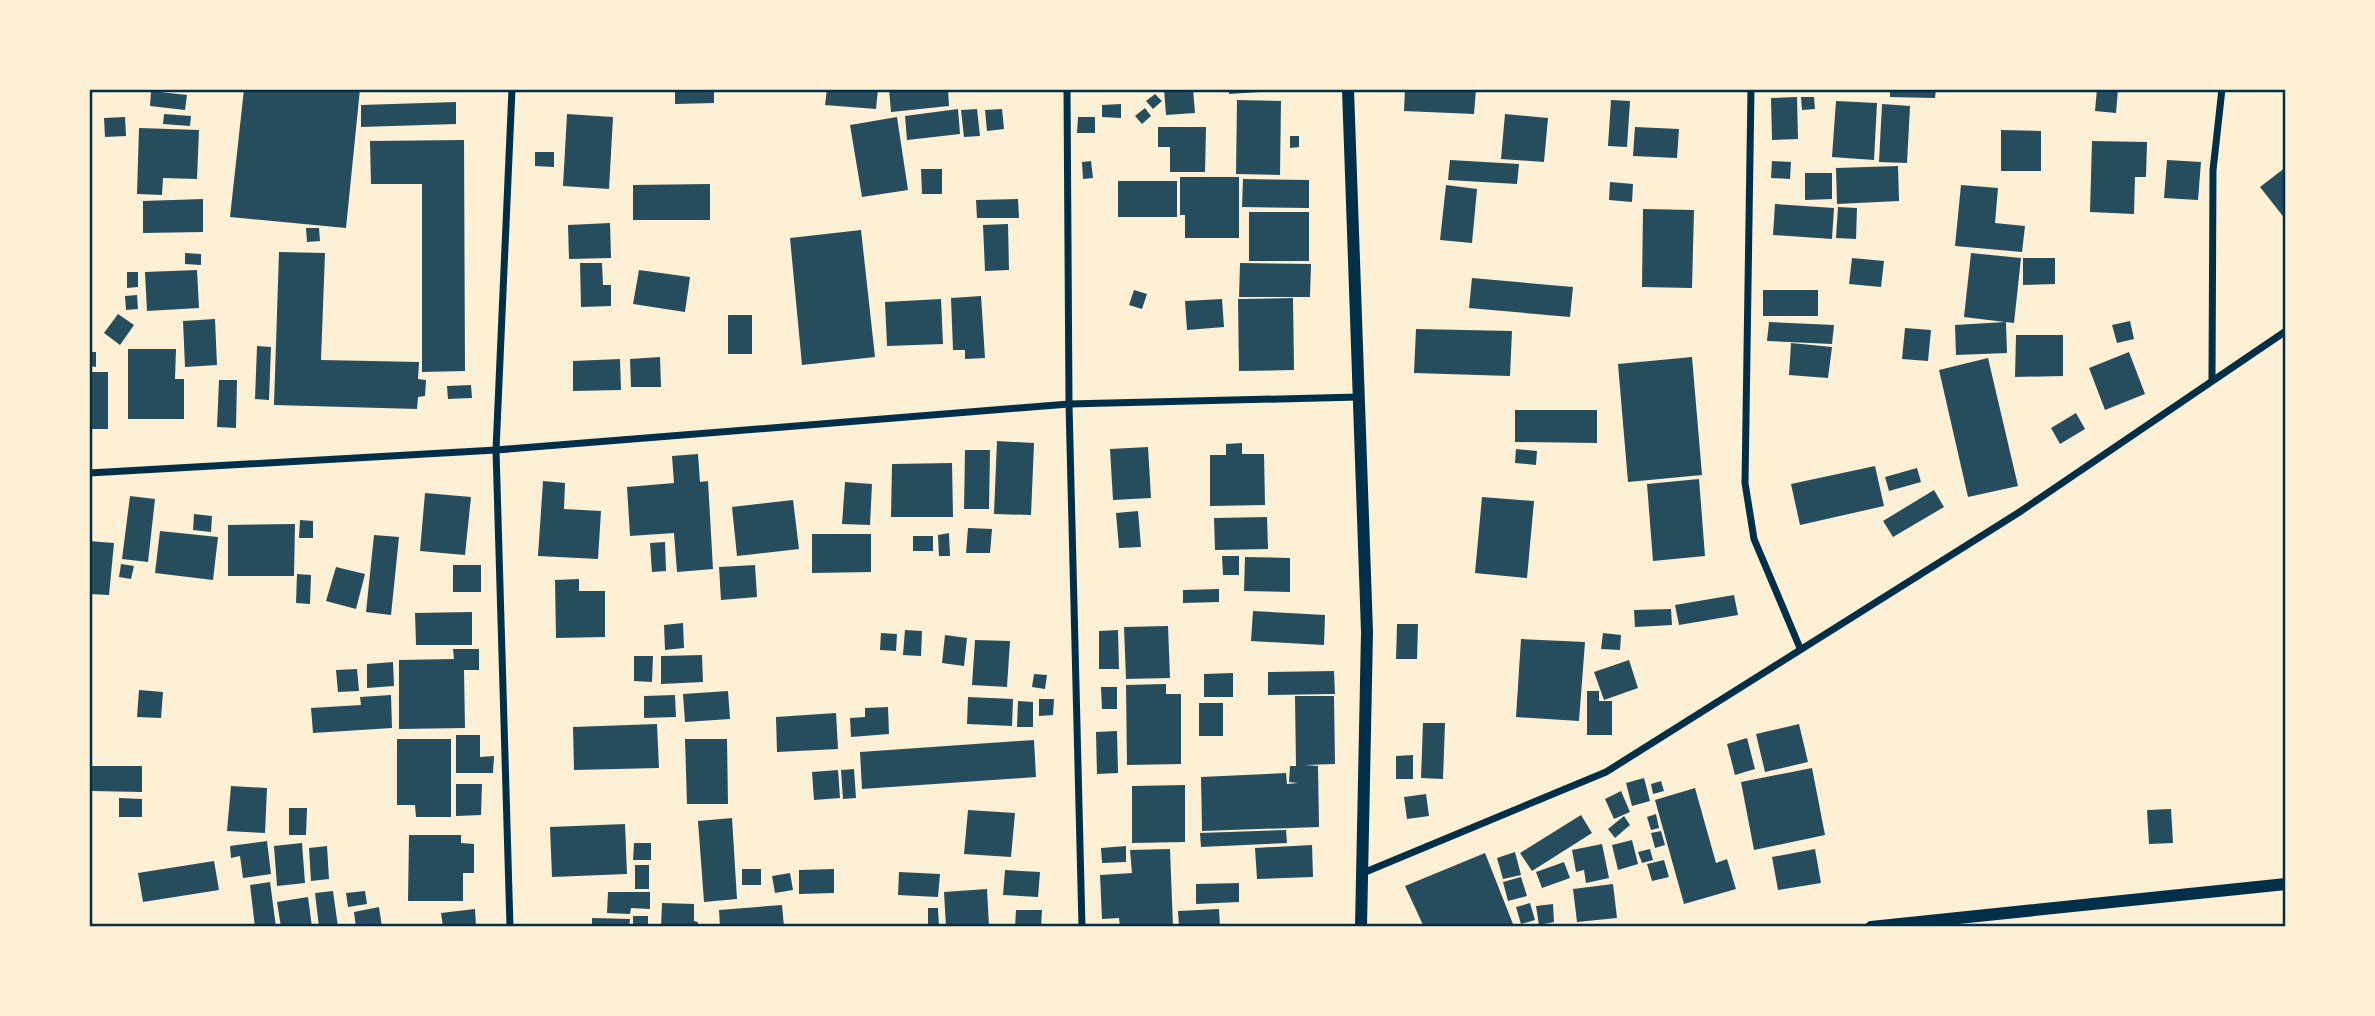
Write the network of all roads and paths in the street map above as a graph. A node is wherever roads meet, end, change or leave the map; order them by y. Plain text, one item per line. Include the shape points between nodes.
1 (512, 89) edge
2 (1067, 89) edge
3 (1348, 89) edge
4 (1751, 89) edge
5 (2222, 89) edge
6 (2286, 331) edge
7 (2212, 379) junction
8 (1358, 397) junction
9 (1069, 404) junction
10 (496, 450) junction
11 (89, 472) edge
12 (1800, 648) junction
13 (1363, 873) junction
14 (2286, 884) edge
15 (510, 927) edge
16 (1082, 927) edge
17 (1361, 927) edge
18 (1871, 927) edge

1 - 10 street
2 - 9 street
3 - 8 street
4 - 12 street via 1745,483 1754,539
5 - 7 street via 2213,170
6 - 7 street
7 - 12 street via 2018,513
8 - 9 street
8 - 13 street via 1367,632
9 - 10 street
9 - 16 street
10 - 11 street
10 - 15 street
12 - 13 street via 1606,772
13 - 17 street
14 - 18 street

